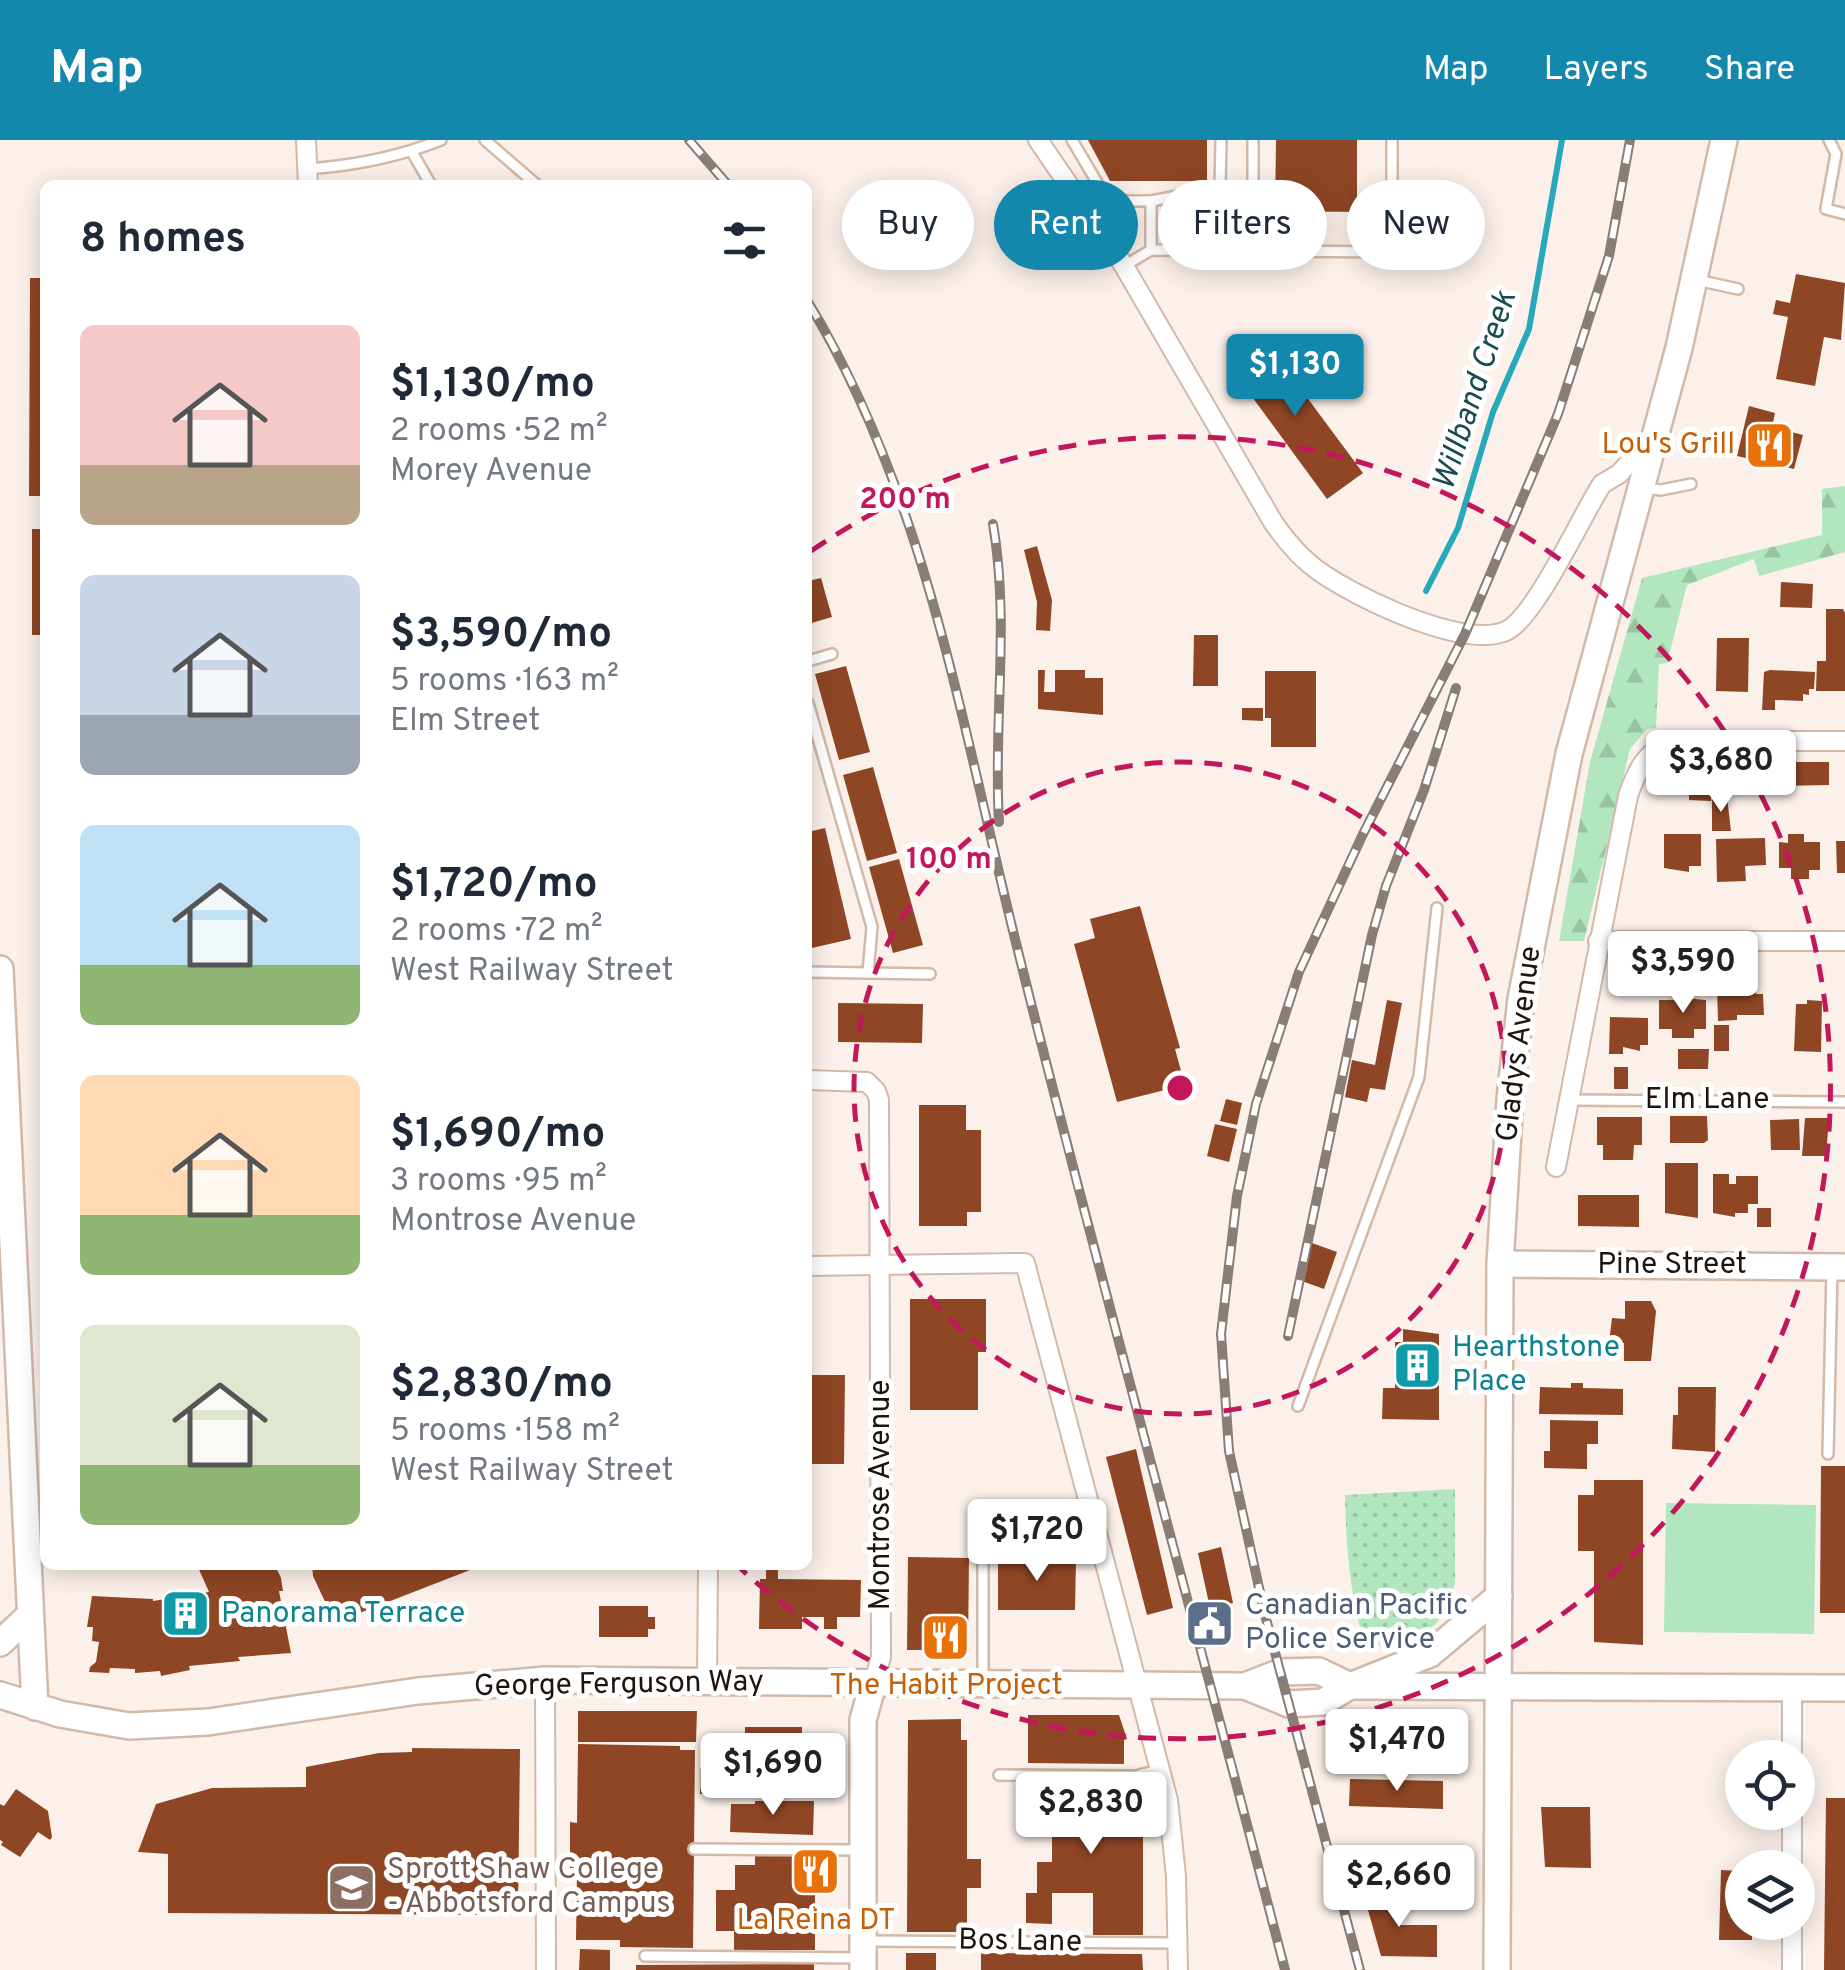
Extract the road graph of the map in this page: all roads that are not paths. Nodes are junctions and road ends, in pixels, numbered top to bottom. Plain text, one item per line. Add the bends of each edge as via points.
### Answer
1 (306, 140) edge
2 (441, 140) edge
3 (485, 140) edge
4 (1038, 140) edge
5 (1072, 140) edge
6 (1221, 140) edge
7 (1253, 140) edge
8 (1392, 140) edge
9 (1724, 140) edge
10 (1829, 140) edge
11 (425, 143) edge
12 (412, 152) junction
13 (307, 177) edge
14 (427, 180) edge
15 (531, 180) edge
16 (1067, 180) edge
17 (1096, 180) edge
18 (1253, 180) edge
19 (1138, 202) edge
20 (1152, 202) junction
21 (1845, 214) edge
22 (1152, 250) junction
23 (1158, 250) edge
24 (1327, 252) edge
25 (1138, 258) edge
26 (1126, 270) edge
27 (1696, 280) junction
28 (1738, 289) dead end
29 (1653, 436) junction
30 (1691, 484) dead end
31 (1639, 487) junction
32 (832, 654) dead end
33 (812, 660) edge
34 (812, 717) edge
35 (1845, 741) edge
36 (1437, 908) dead end
37 (1845, 941) edge
38 (1598, 942) junction
39 (0, 969) edge
40 (812, 972) edge
41 (868, 973) junction
42 (930, 974) dead end
43 (812, 1080) edge
44 (1568, 1100) junction
45 (1845, 1102) edge
46 (1556, 1167) dead end
47 (1500, 1264) junction
48 (880, 1265) junction
49 (812, 1266) edge
50 (1839, 1266) edge
51 (1298, 1406) dead end
52 (1828, 1454) dead end
53 (984, 1563) dead end
54 (708, 1570) edge
55 (1499, 1596) junction
56 (30, 1615) junction
57 (0, 1643) edge
58 (545, 1680) junction
59 (707, 1682) junction
60 (873, 1684) junction
61 (983, 1685) junction
62 (1136, 1686) junction
63 (1350, 1686) junction
64 (1498, 1688) junction
65 (1792, 1688) junction
66 (1845, 1688) edge
67 (0, 1695) edge
68 (35, 1707) junction
69 (1792, 1740) edge
70 (1160, 1770) junction
71 (999, 1775) dead end
72 (694, 1849) dead end
73 (863, 1850) junction
74 (1792, 1940) edge
75 (1178, 1943) junction
76 (645, 1956) dead end
77 (863, 1956) edge
78 (546, 1970) edge
79 (1178, 1970) edge
80 (1498, 1970) edge
81 (1792, 1970) edge

1 - 13 street
2 - 11 lane
3 - 15 lane
4 - 16 street
5 - 17 lane
6 - 20 lane via 1220,188
7 - 18 lane
8 - 24 lane via 1392,252
9 - 27 main road, Gladys Avenue
10 - 21 lane via 1836,154 1826,209
11 - 12 lane
12 - 13 lane
12 - 14 lane
19 - 20 lane
20 - 22 lane
22 - 23 lane
22 - 25 lane
26 - 29 street via 1286,541 1321,572 1446,631 1507,630 1534,604 1602,484
27 - 28 lane
27 - 29 main road, Gladys Avenue
29 - 31 main road, Gladys Avenue
30 - 31 lane
31 - 47 main road, Gladys Avenue via 1568,754 1520,999
32 - 33 lane
34 - 41 lane via 872,927
35 - 38 street, Gladys Avenue via 1685,740 1657,748 1638,769 1628,796
36 - 51 lane via 1420,1077
37 - 38 street
38 - 44 street, Gladys Avenue
39 - 56 main road
40 - 41 lane
41 - 42 lane
43 - 48 street, Montrose Avenue via 867,1082 880,1100
44 - 45 lane, Elm Lane
44 - 46 street, Gladys Avenue
47 - 50 main road, Pine Street
47 - 55 main road, Gladys Avenue
48 - 49 street
48 - 60 street, Montrose Avenue via 881,1657
48 - 62 street via 1025,1263
50 - 52 lane
53 - 61 lane
54 - 59 street
55 - 63 main road via 1430,1654
55 - 64 main road, Gladys Avenue
56 - 57 main road
56 - 68 main road
58 - 59 main road, George Ferguson Way
58 - 68 main road, George Ferguson Way via 208,1722 129,1726
58 - 78 street
59 - 60 main road, George Ferguson Way
60 - 61 main road, George Ferguson Way
60 - 73 main road, Montrose Avenue via 863,1720
61 - 62 main road, George Ferguson Way
62 - 63 main road, George Ferguson Way via 1246,1686 1281,1672 1320,1671
62 - 70 street
63 - 64 main road, George Ferguson Way
64 - 65 main road, George Ferguson Way
64 - 80 main road, Gladys Avenue
65 - 66 main road, George Ferguson Way
65 - 69 street
67 - 68 main road, George Ferguson Way
70 - 71 lane via 1134,1776
70 - 75 street
72 - 73 lane
73 - 77 main road, Montrose Avenue
74 - 81 street
75 - 77 lane, Bos Lane
75 - 79 street
76 - 77 lane, Bos Lane

